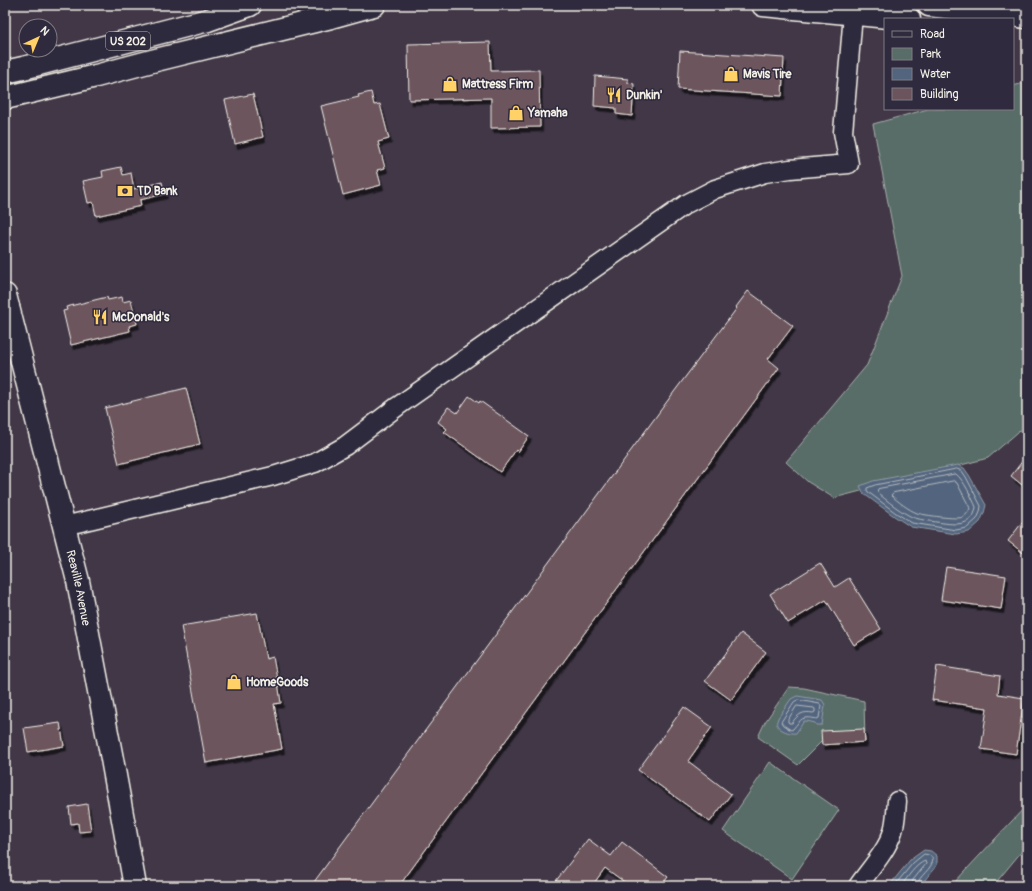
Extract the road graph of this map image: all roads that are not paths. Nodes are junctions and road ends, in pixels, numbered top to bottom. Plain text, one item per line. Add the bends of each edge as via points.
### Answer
1 (250, 5) edge
2 (326, 5) edge
3 (374, 5) edge
4 (763, 5) edge
5 (929, 5) edge
6 (853, 14) junction
7 (1027, 17) edge
8 (897, 18) edge
9 (1014, 29) edge
10 (1027, 31) edge
11 (242, 39) junction
12 (5, 72) edge
13 (5, 98) edge
14 (6, 303) edge
15 (64, 526) junction
16 (897, 800) dead end
17 (135, 886) edge
18 (858, 886) edge

1 - 12 main road, US 202 / US 202 via 202,21
2 - 11 main road
3 - 11 main road, US 202 / US 202
4 - 6 main road
5 - 7 main road
6 - 8 main road
6 - 15 street via 843,132 849,164 765,173 714,189 686,204 345,446 315,463 273,476
9 - 10 main road
11 - 13 main road, US 202 / US 202
14 - 15 main road, Reaville Avenue
15 - 17 main road, Reaville Avenue via 78,581
16 - 18 street via 890,840

